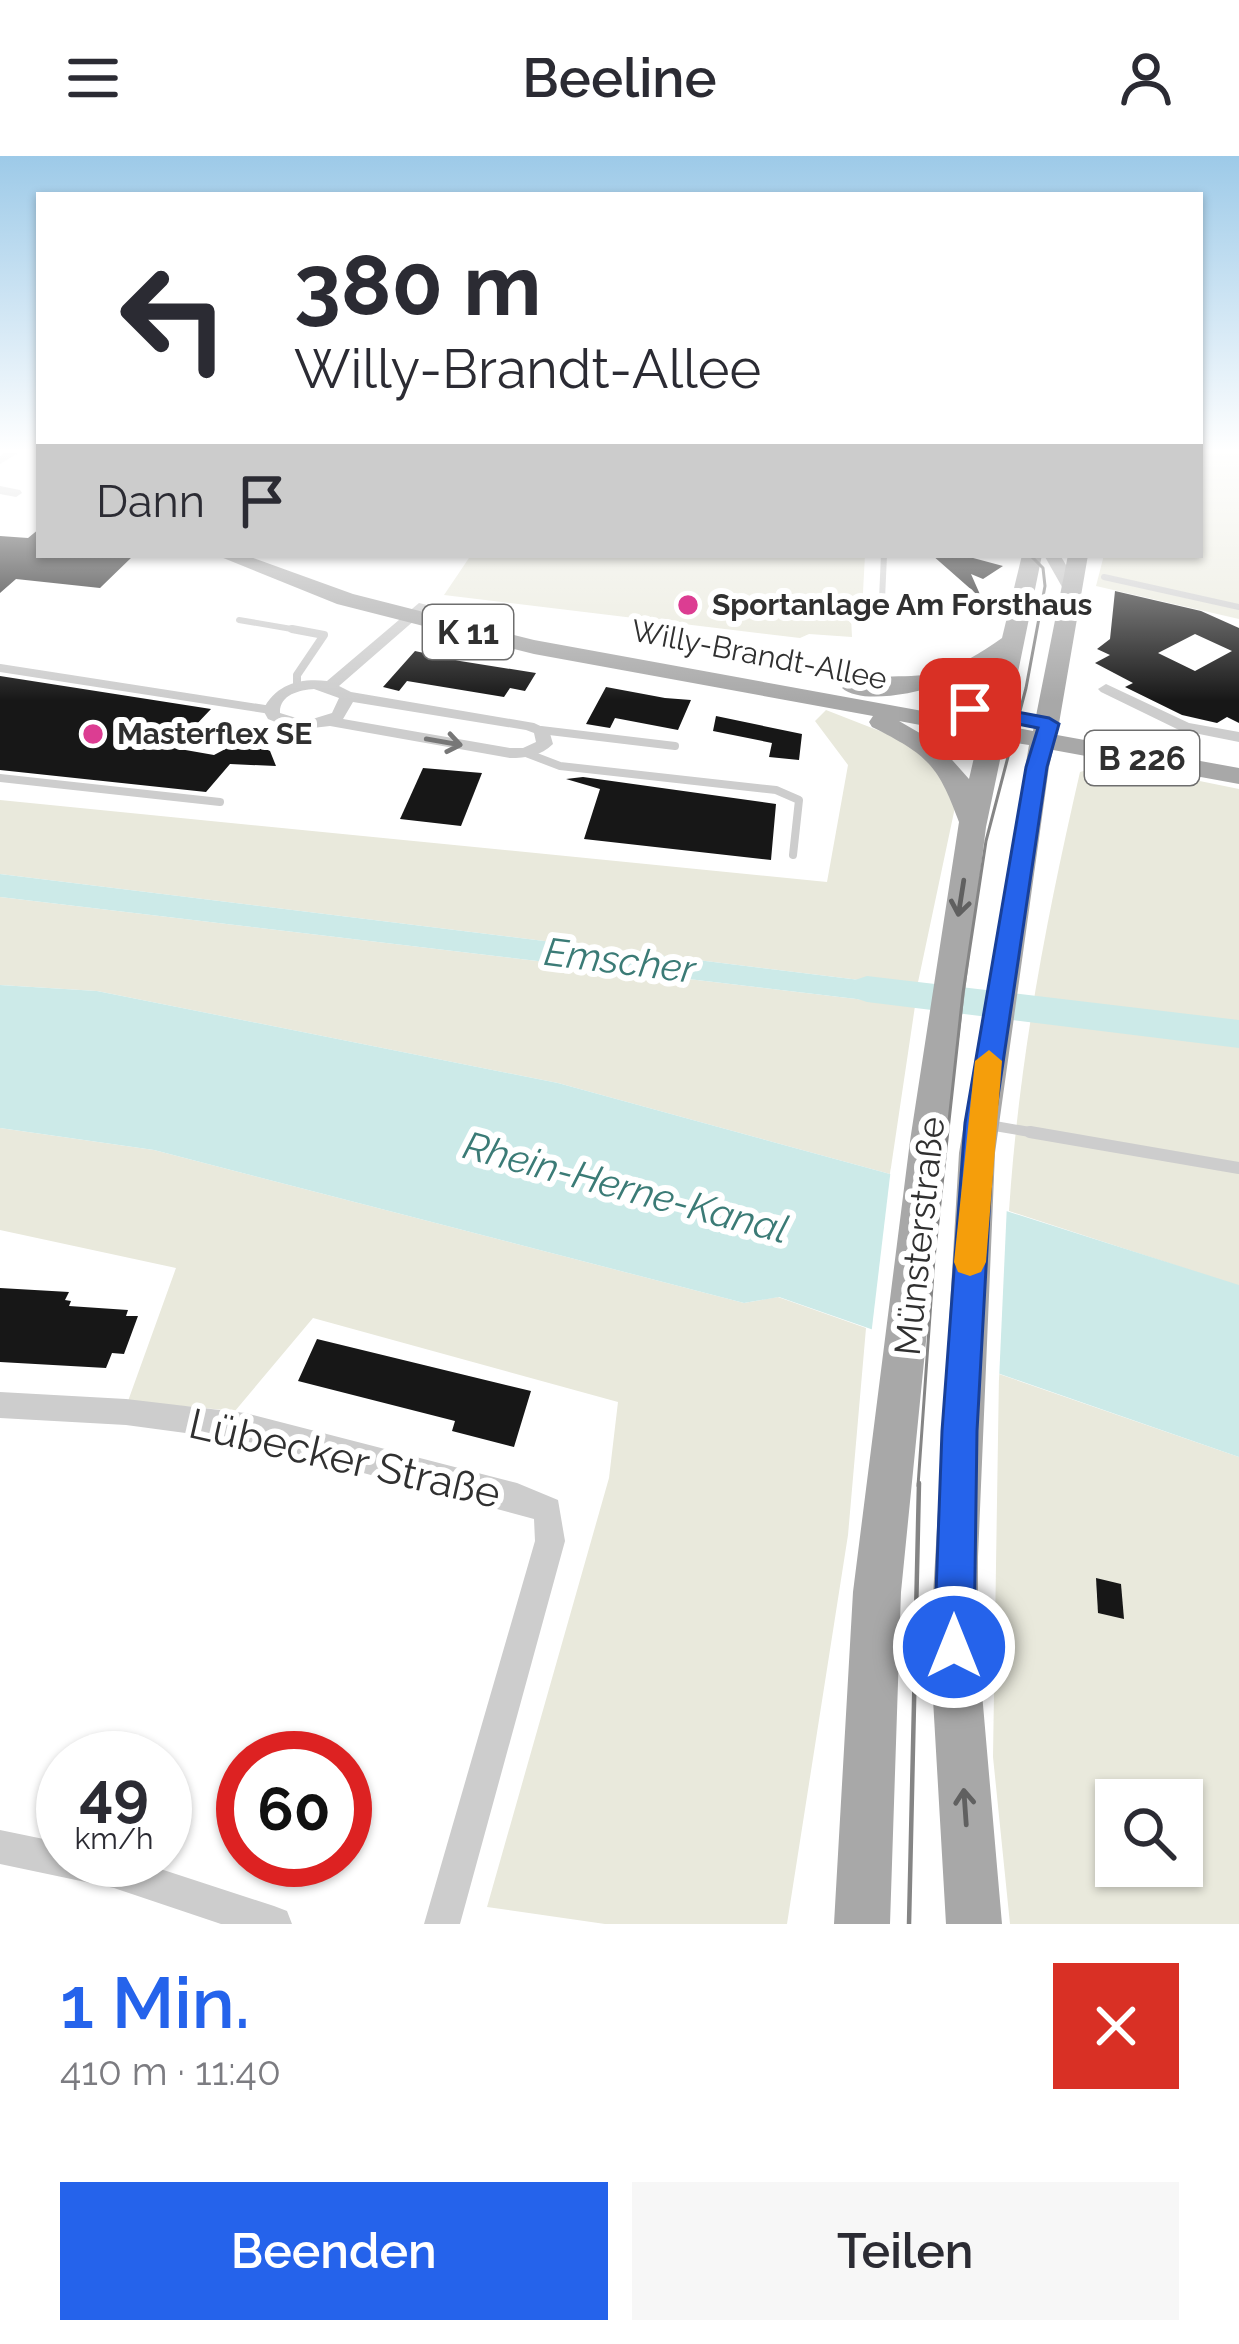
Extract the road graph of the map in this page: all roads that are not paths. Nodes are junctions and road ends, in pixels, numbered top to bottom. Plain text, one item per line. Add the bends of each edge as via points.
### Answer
1 (234, 558) edge
2 (275, 558) edge
3 (884, 558) edge
4 (1027, 558) edge
5 (1054, 558) edge
6 (1077, 558) edge
7 (1104, 577) dead end
8 (1072, 590) junction
9 (882, 599) dead end
10 (1239, 607) edge
11 (417, 612) junction
12 (238, 620) dead end
13 (1012, 641) junction
14 (0, 668) edge
15 (331, 685) junction
16 (297, 686) junction
17 (1106, 688) dead end
18 (347, 696) junction
19 (849, 696) junction
20 (271, 710) junction
21 (328, 721) junction
22 (994, 723) junction
23 (542, 730) junction
24 (1047, 732) junction
25 (1239, 737) edge
26 (675, 746) dead end
27 (526, 753) junction
28 (1239, 760) edge
29 (1239, 776) edge
30 (0, 778) edge
31 (220, 802) dead end
32 (972, 827) junction
33 (793, 855) dead end
34 (978, 1138) junction
35 (1239, 1168) edge
36 (0, 1405) edge
37 (0, 1847) edge
38 (36, 1854) edge
39 (162, 1887) edge
40 (274, 1924) edge
41 (442, 1924) edge
42 (862, 1924) edge
43 (974, 1924) edge

1 - 11 main road, Willy-Brandt-Allee / K 11 via 345,599
2 - 11 main road, Willy-Brandt-Allee / K 11
3 - 9 lane
4 - 13 main road, Münsterstraße
5 - 8 main road
6 - 8 main road, Münsterstraße
7 - 10 lane
8 - 24 main road, Münsterstraße / B 226
11 - 15 street
11 - 19 main road, Willy-Brandt-Allee / K 11 via 534,646
12 - 16 lane via 324,635
13 - 19 main road via 956,677
13 - 22 main road, Münsterstraße
14 - 20 lane
15 - 16 street
15 - 18 street
16 - 20 street
17 - 25 street via 1185,727
18 - 21 street
18 - 23 street
19 - 22 main road, Willy-Brandt-Allee / K 11
19 - 32 main road via 936,753 967,794
20 - 21 street via 290,725
21 -> 27 street
22 - 24 main road, Willy-Brandt-Allee / B 226
22 - 32 main road, Münsterstraße
23 - 26 lane
23 - 27 street via 545,744
24 - 28 main road, Willy-Brandt-Allee / B 226
24 - 29 main road, Willy-Brandt-Allee / B 226
24 - 34 main road, Münsterstraße
27 - 33 lane via 560,766 776,790 800,800
30 - 31 lane
32 -> 42 main road, Münsterstraße via 877,1592
34 - 35 lane
43 -> 34 main road, Münsterstraße via 954,1647
36 - 41 street, Lübecker Straße via 245,1427 548,1510 550,1540
37 - 38 street
39 - 40 street

